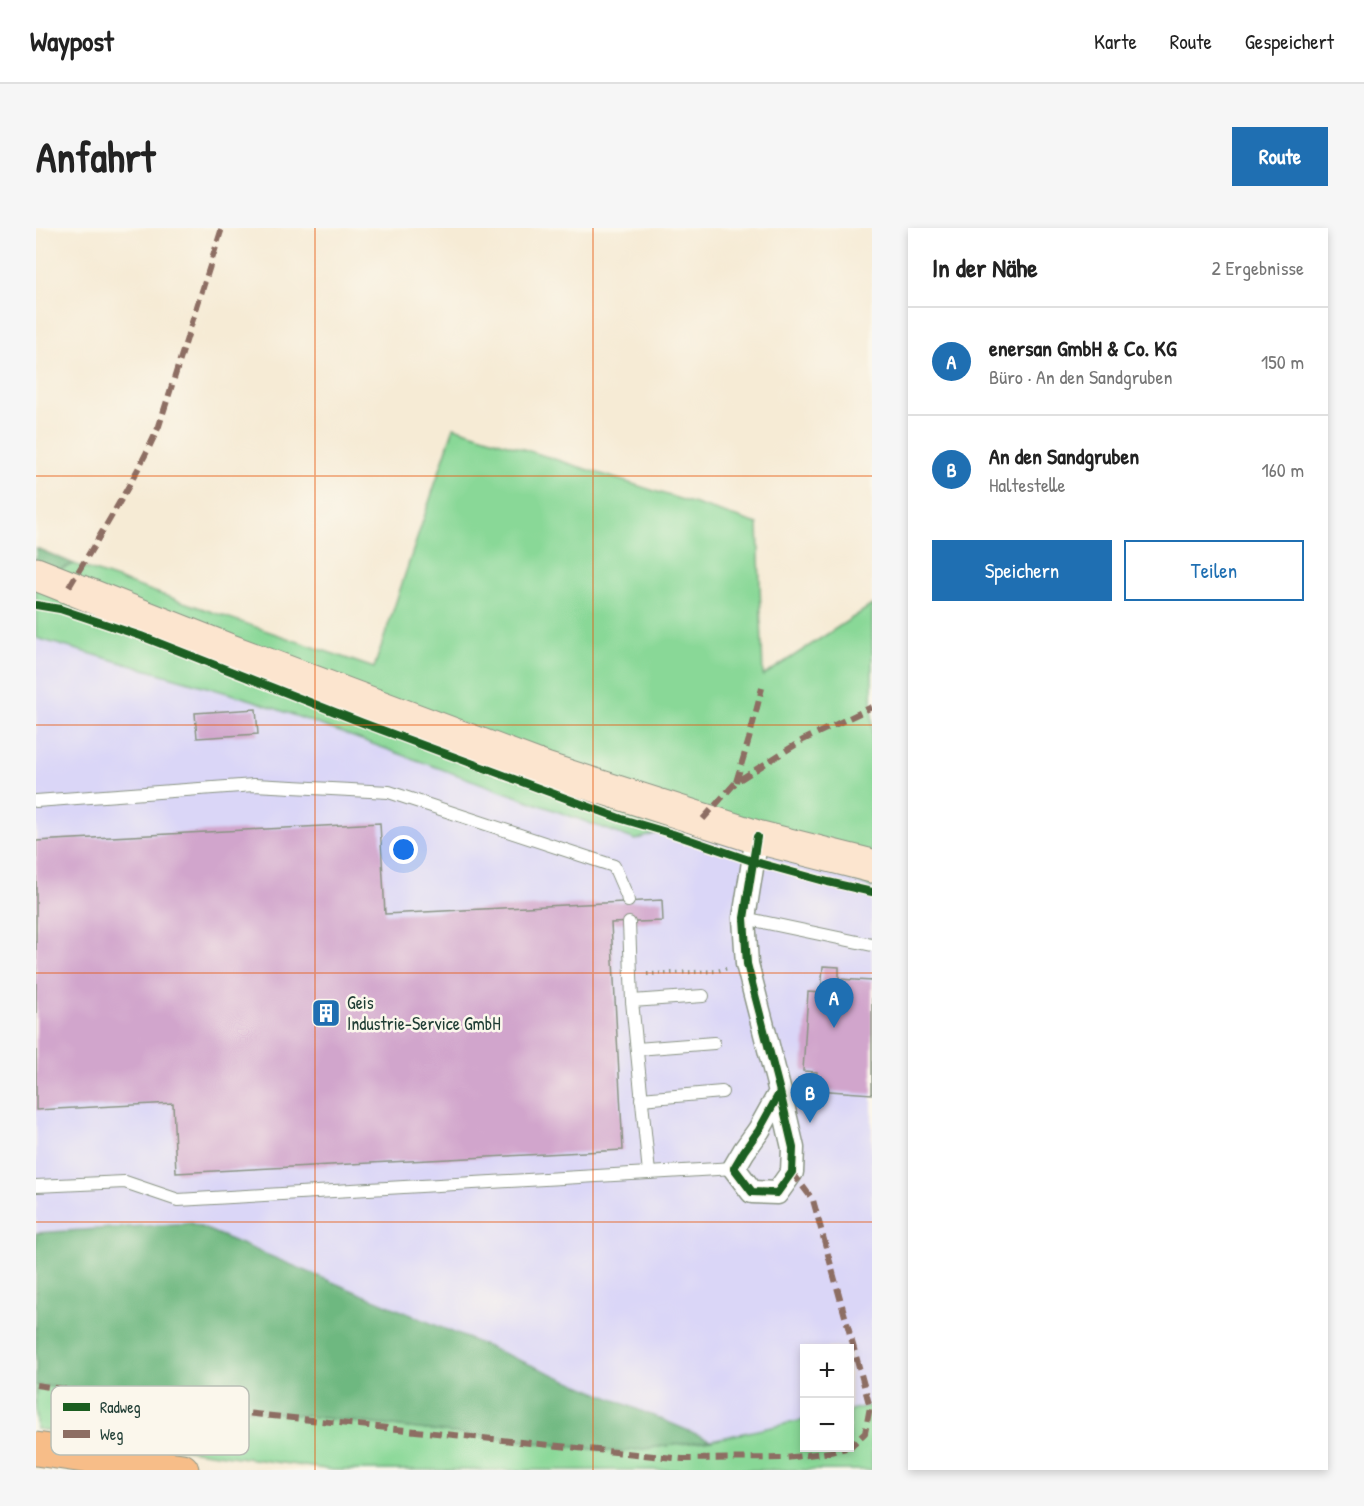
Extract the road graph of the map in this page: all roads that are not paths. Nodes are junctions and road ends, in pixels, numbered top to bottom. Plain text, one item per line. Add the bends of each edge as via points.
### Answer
1 (36, 574) edge
2 (36, 801) edge
3 (757, 837) junction
4 (872, 866) edge
5 (628, 901) dead end
6 (744, 918) junction
7 (629, 922) dead end
8 (872, 945) edge
9 (703, 996) dead end
10 (632, 1001) junction
11 (714, 1043) dead end
12 (637, 1049) junction
13 (722, 1092) dead end
14 (780, 1092) junction
15 (641, 1099) junction
16 (734, 1168) junction
17 (649, 1173) junction
18 (36, 1186) edge
19 (36, 1449) edge
20 (51, 1451) edge
21 (78, 1455) edge
22 (182, 1470) edge

1 - 3 main road via 544,769
2 - 5 lane via 254,784 389,792 614,867
3 - 4 main road
3 - 6 street
6 - 8 lane
6 - 14 street via 747,964
7 - 10 lane
9 - 10 lane
10 - 12 lane
11 - 12 lane
12 - 15 lane
13 - 15 lane
14 - 16 street
14 - 16 street via 793,1148 792,1172 777,1193 752,1192
15 - 17 lane
16 - 17 lane
17 - 18 lane via 178,1200 125,1182
19 - 20 highway
21 - 22 highway

